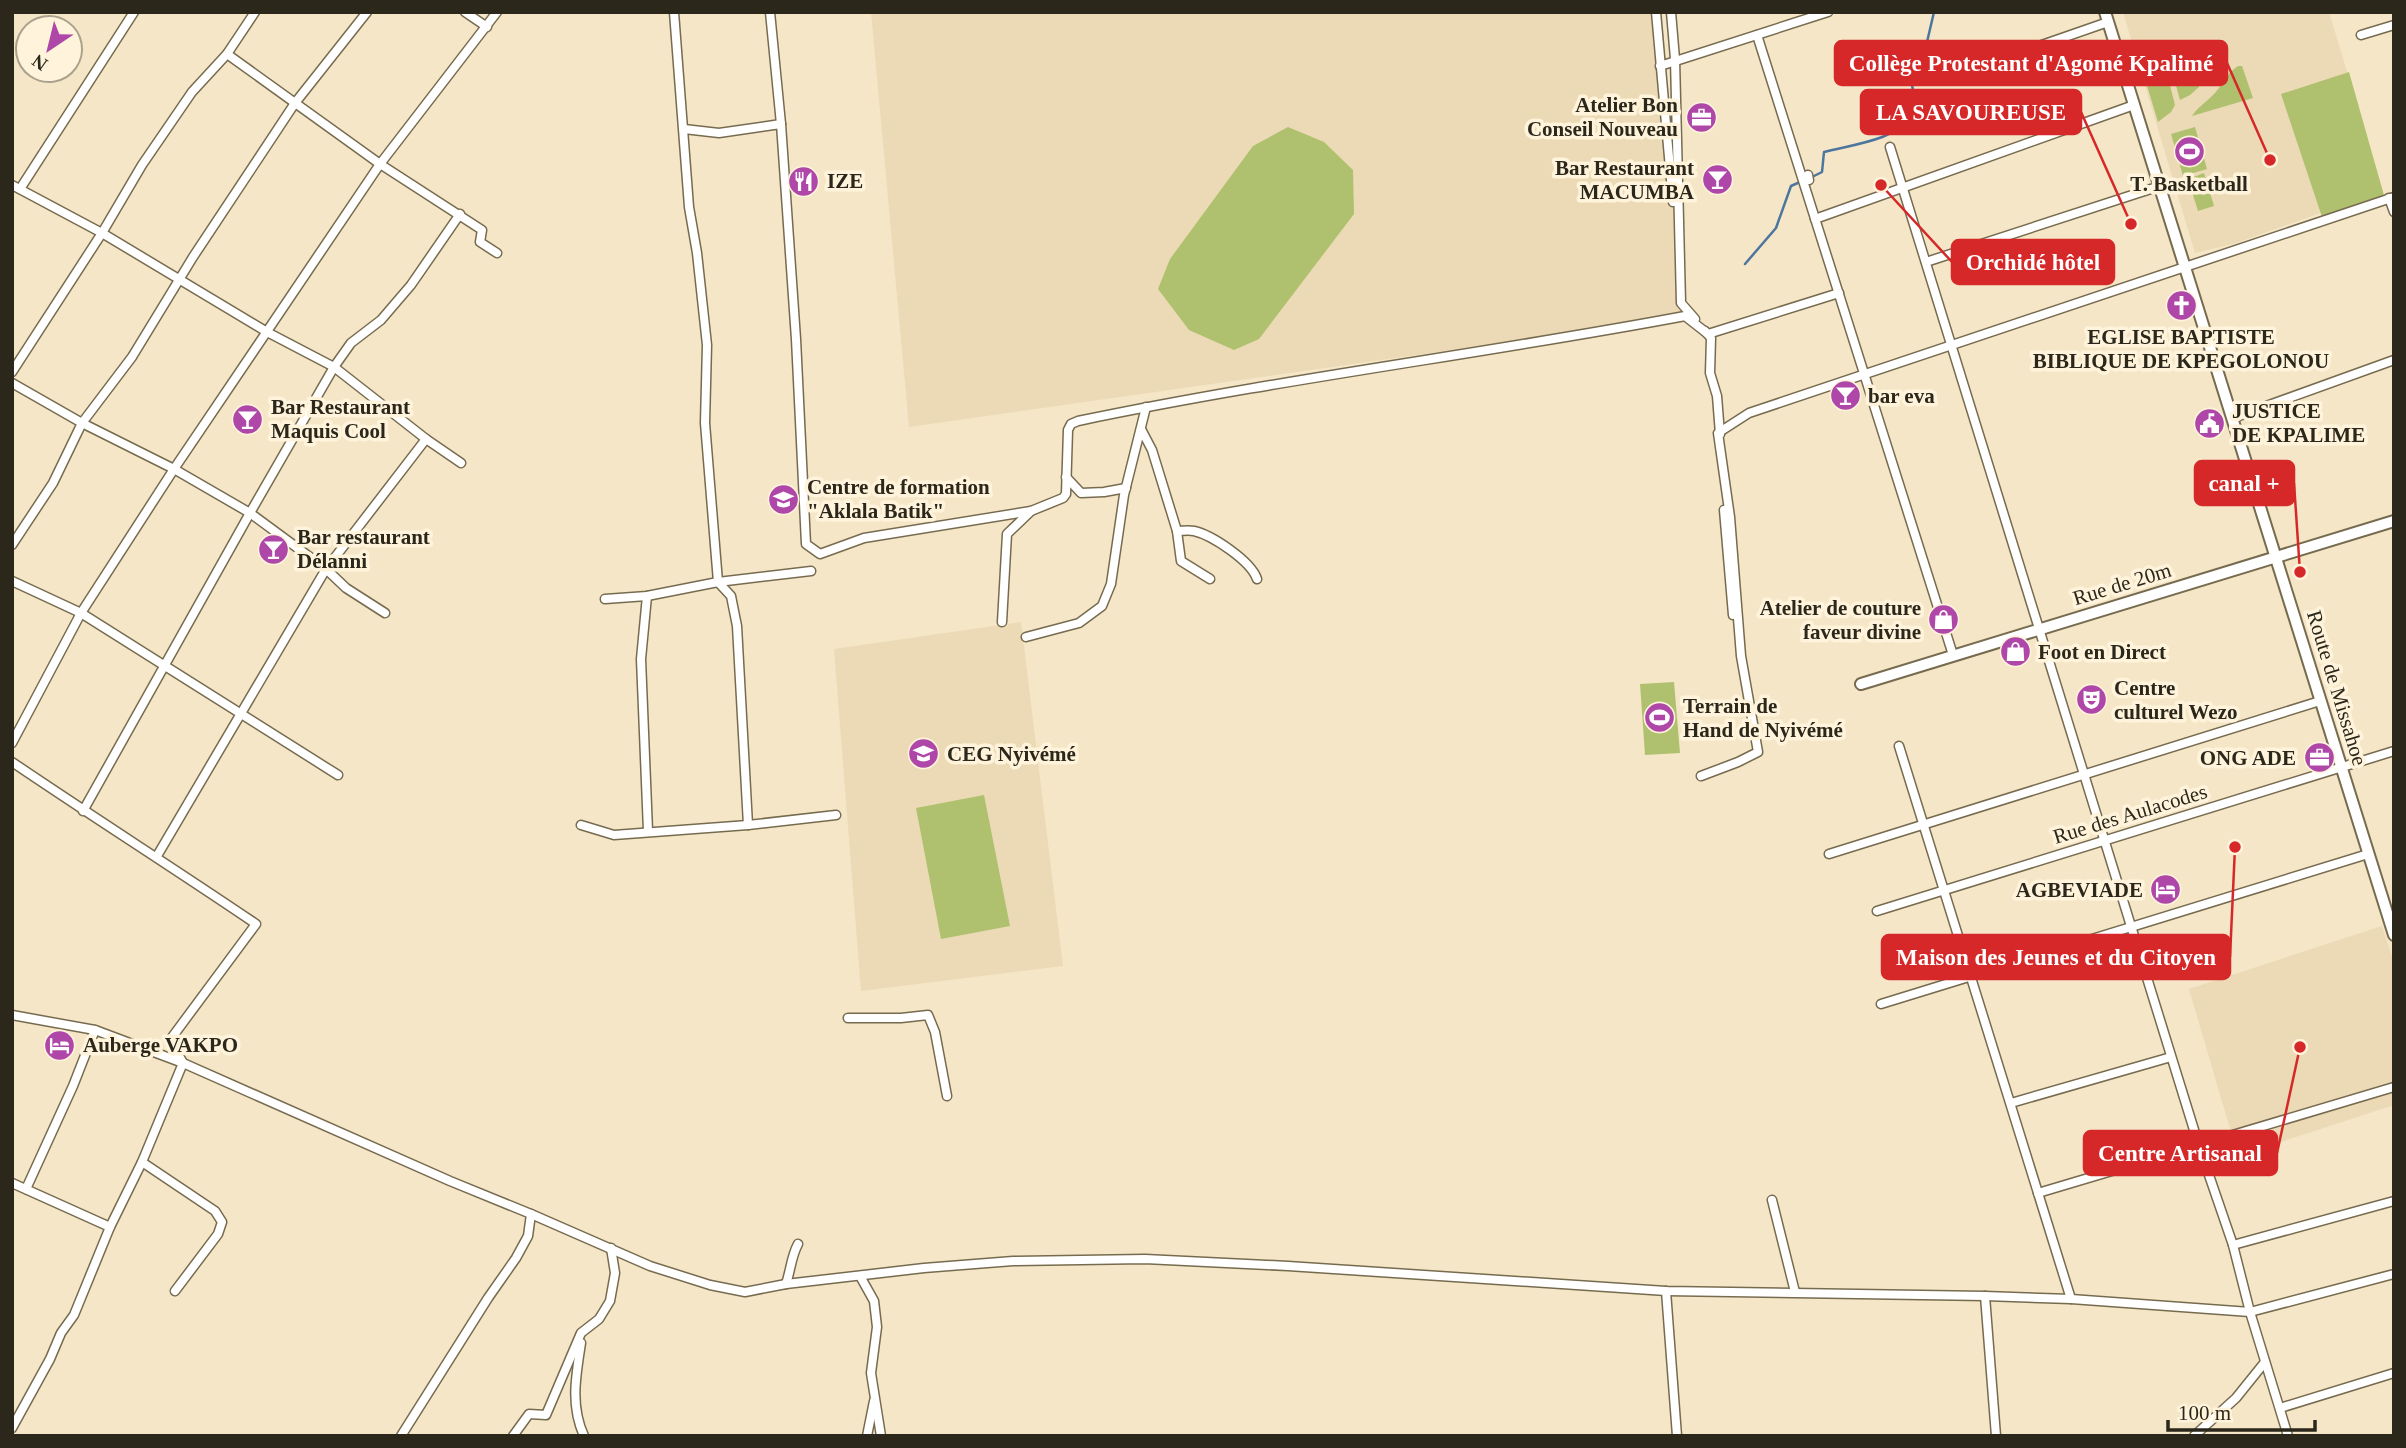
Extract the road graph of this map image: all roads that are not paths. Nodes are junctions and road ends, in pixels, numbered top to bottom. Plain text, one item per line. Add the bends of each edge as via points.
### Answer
1 (134, 12) edge
2 (256, 12) edge
3 (367, 12) edge
4 (465, 12) edge
5 (497, 12) edge
6 (674, 12) edge
7 (770, 12) edge
8 (1656, 12) edge
9 (1671, 12) edge
10 (1817, 12) edge
11 (1828, 12) edge
12 (2107, 17) edge
13 (2394, 24) edge
14 (487, 27) junction
15 (1757, 35) junction
16 (2361, 35) dead end
17 (227, 54) junction
18 (1675, 59) junction
19 (1993, 62) dead end
20 (1660, 66) junction
21 (295, 103) junction
22 (2134, 105) junction
23 (781, 124) junction
24 (684, 129) junction
25 (1890, 147) dead end
26 (380, 164) junction
27 (2160, 186) junction
28 (16, 187) edge
29 (1902, 187) junction
30 (2392, 198) edge
31 (2394, 212) edge
32 (460, 214) junction
33 (1815, 219) junction
34 (102, 233) junction
35 (497, 253) dead end
36 (1926, 262) junction
37 (2186, 267) junction
38 (180, 278) junction
39 (1839, 293) junction
40 (1685, 316) junction
41 (267, 332) junction
42 (1951, 345) junction
43 (2394, 360) edge
44 (334, 367) junction
45 (12, 372) edge
46 (1865, 374) junction
47 (12, 383) edge
48 (1146, 407) junction
49 (2234, 418) junction
50 (82, 423) junction
51 (1141, 429) junction
52 (426, 439) junction
53 (461, 463) dead end
54 (174, 469) junction
55 (1066, 477) junction
56 (1126, 488) junction
57 (1031, 511) junction
58 (250, 513) junction
59 (2394, 521) edge
60 (1177, 531) junction
61 (12, 545) edge
62 (2276, 557) junction
63 (326, 569) junction
64 (811, 571) dead end
65 (1210, 579) dead end
66 (1257, 579) dead end
67 (12, 581) edge
68 (718, 582) junction
69 (647, 596) junction
70 (605, 599) dead end
71 (81, 613) junction
72 (385, 613) dead end
73 (1002, 622) dead end
74 (1735, 629) dead end
75 (2039, 630) junction
76 (1026, 637) dead end
77 (1953, 655) junction
78 (164, 666) junction
79 (1861, 684) dead end
80 (2320, 701) junction
81 (242, 713) junction
82 (12, 743) edge
83 (1899, 746) dead end
84 (2394, 751) edge
85 (12, 762) edge
86 (2342, 767) junction
87 (338, 775) dead end
88 (2084, 775) junction
89 (1701, 776) dead end
90 (83, 811) junction
91 (836, 815) dead end
92 (581, 825) dead end
93 (748, 825) junction
94 (1924, 825) junction
95 (648, 831) junction
96 (2104, 840) junction
97 (1829, 854) dead end
98 (2368, 854) junction
99 (157, 856) junction
100 (1944, 890) junction
101 (1877, 911) dead end
102 (2132, 929) junction
103 (2394, 935) edge
104 (1972, 976) junction
105 (1881, 1004) dead end
106 (12, 1015) edge
107 (848, 1018) dead end
108 (95, 1030) junction
109 (2171, 1057) junction
110 (183, 1063) junction
111 (2394, 1087) edge
112 (947, 1096) dead end
113 (2011, 1103) junction
114 (2199, 1146) junction
115 (142, 1162) junction
116 (12, 1182) edge
117 (26, 1189) junction
118 (2038, 1193) junction
119 (1772, 1200) dead end
120 (2394, 1201) edge
121 (531, 1214) junction
122 (110, 1227) junction
123 (798, 1244) dead end
124 (2233, 1245) junction
125 (611, 1248) junction
126 (2394, 1274) edge
127 (860, 1276) junction
128 (786, 1284) junction
129 (175, 1291) dead end
130 (1667, 1291) junction
131 (1795, 1292) junction
132 (1985, 1296) junction
133 (2071, 1299) junction
134 (2250, 1312) junction
135 (581, 1333) junction
136 (2265, 1362) junction
137 (2394, 1373) edge
138 (875, 1395) junction
139 (2280, 1408) junction
140 (12, 1428) edge
141 (401, 1436) edge
142 (513, 1436) edge
143 (584, 1436) edge
144 (867, 1436) edge
145 (881, 1436) edge
146 (1677, 1436) edge
147 (1996, 1436) edge
148 (2194, 1436) edge
149 (2288, 1436) edge

1 - 28 street
2 - 17 street
3 - 21 street
4 - 14 street
5 - 14 street
6 - 24 street
7 - 23 street
8 - 20 street
9 - 18 street
10 - 15 street
11 - 15 street
12 - 19 street
12 - 22 main road, Route de Missahoe
13 - 16 street
14 - 26 street
15 - 18 street
15 - 20 street
15 - 33 street
17 - 21 street
17 - 34 street via 192,92
18 - 74 street via 1681,303 1711,338 1710,373 1717,396
20 - 40 street
21 - 26 street
21 - 38 street
22 - 27 main road, Route de Missahoe
22 - 29 street
23 - 24 street via 719,133
23 - 57 street via 806,544 820,554 864,538
24 - 68 street via 689,207 708,345 705,423
25 - 29 street
26 - 32 street
26 - 41 street
27 - 36 street
27 - 37 main road, Route de Missahoe
28 - 34 street
29 - 33 street
29 - 36 street
30 - 31 street
30 - 37 street
32 - 35 street via 482,230 480,242
32 - 44 street via 411,285
33 - 39 street
34 - 38 street
34 - 45 street
36 - 42 street
37 - 42 street
37 - 49 main road, Route de Missahoe
38 - 41 street
38 - 50 street via 132,357
39 - 40 street via 1708,334
39 - 46 street
40 - 48 street
41 - 44 street
41 - 54 street
42 - 46 street
42 - 75 street
43 - 49 street
44 - 52 street
44 - 58 street
46 - 77 street
46 - 89 street via 1749,413 1718,433 1741,656 1758,752
47 - 50 street
48 - 51 street
48 - 55 street via 1071,424
49 - 62 main road, Route de Missahoe
50 - 54 street
50 - 61 street via 53,483
51 - 56 street
51 - 60 street
52 - 53 street
52 - 63 street
54 - 58 street
54 - 71 street
55 - 56 street via 1082,493
55 - 57 street via 1063,498
56 - 76 street via 1111,584 1102,606 1079,623
57 - 73 street via 1007,534
58 - 63 street
58 - 78 street
59 - 62 main road, Rue de 20m
60 - 65 street via 1181,561
60 - 66 street via 1212,538 1250,565
62 - 75 main road, Rue de 20m
62 - 80 main road, Route de Missahoe
63 - 72 street
63 - 81 street
64 - 68 street
67 - 71 street
68 - 69 street
68 - 93 street via 731,596 737,626
69 - 70 street
69 - 95 street via 641,659
71 - 78 street
71 - 82 street
75 - 77 main road, Rue de 20m
75 - 88 street
77 - 79 main road, Rue de 20m
78 - 81 street
78 - 90 street
80 - 86 main road, Route de Missahoe
80 - 88 street
81 - 87 street
81 - 99 street
83 - 94 street
84 - 86 street, Rue des Aulacodes
85 - 90 street
86 - 96 street, Rue des Aulacodes
86 - 98 main road, Route de Missahoe
88 - 94 street
88 - 96 street
90 - 99 street
91 - 93 street
92 - 95 street via 614,835
93 - 95 street
94 - 97 street
94 - 100 street
96 - 100 street, Rue des Aulacodes
96 - 102 street
98 - 102 street
98 - 103 main road, Route de Missahoe
99 - 110 street via 256,924 170,1040
100 - 101 street, Rue des Aulacodes
100 - 104 street
102 - 104 street
102 - 109 street
104 - 105 street
104 - 113 street
106 - 108 street
107 - 112 street via 928,1015
108 - 110 street
108 - 117 street
109 - 113 street
109 - 114 street
110 - 115 street
110 - 121 street
111 - 114 street
113 - 118 street
114 - 118 street
114 - 124 street
115 - 122 street
115 - 129 street via 215,1211 222,1222 219,1234
116 - 117 street
117 - 122 street
118 - 133 street
119 - 131 street
120 - 124 street
121 - 125 street
121 - 141 street via 516,1258
122 - 140 street via 74,1315
123 - 128 street via 790,1257
124 - 134 street
125 - 128 street via 710,1285 745,1292
125 - 135 street via 615,1273 610,1301 599,1319
126 - 134 street
127 - 128 street
127 - 130 street via 1013,1261 1145,1259
127 - 138 street via 874,1301 877,1327 871,1373
130 - 131 street
130 - 146 street
131 - 132 street
132 - 133 street
132 - 147 street
133 - 134 street
134 - 136 street
135 - 142 street via 546,1415 529,1414
135 - 143 street via 574,1393
136 - 139 street
136 - 148 street via 2236,1398
137 - 139 street
138 - 144 street
138 - 145 street
139 - 149 street

